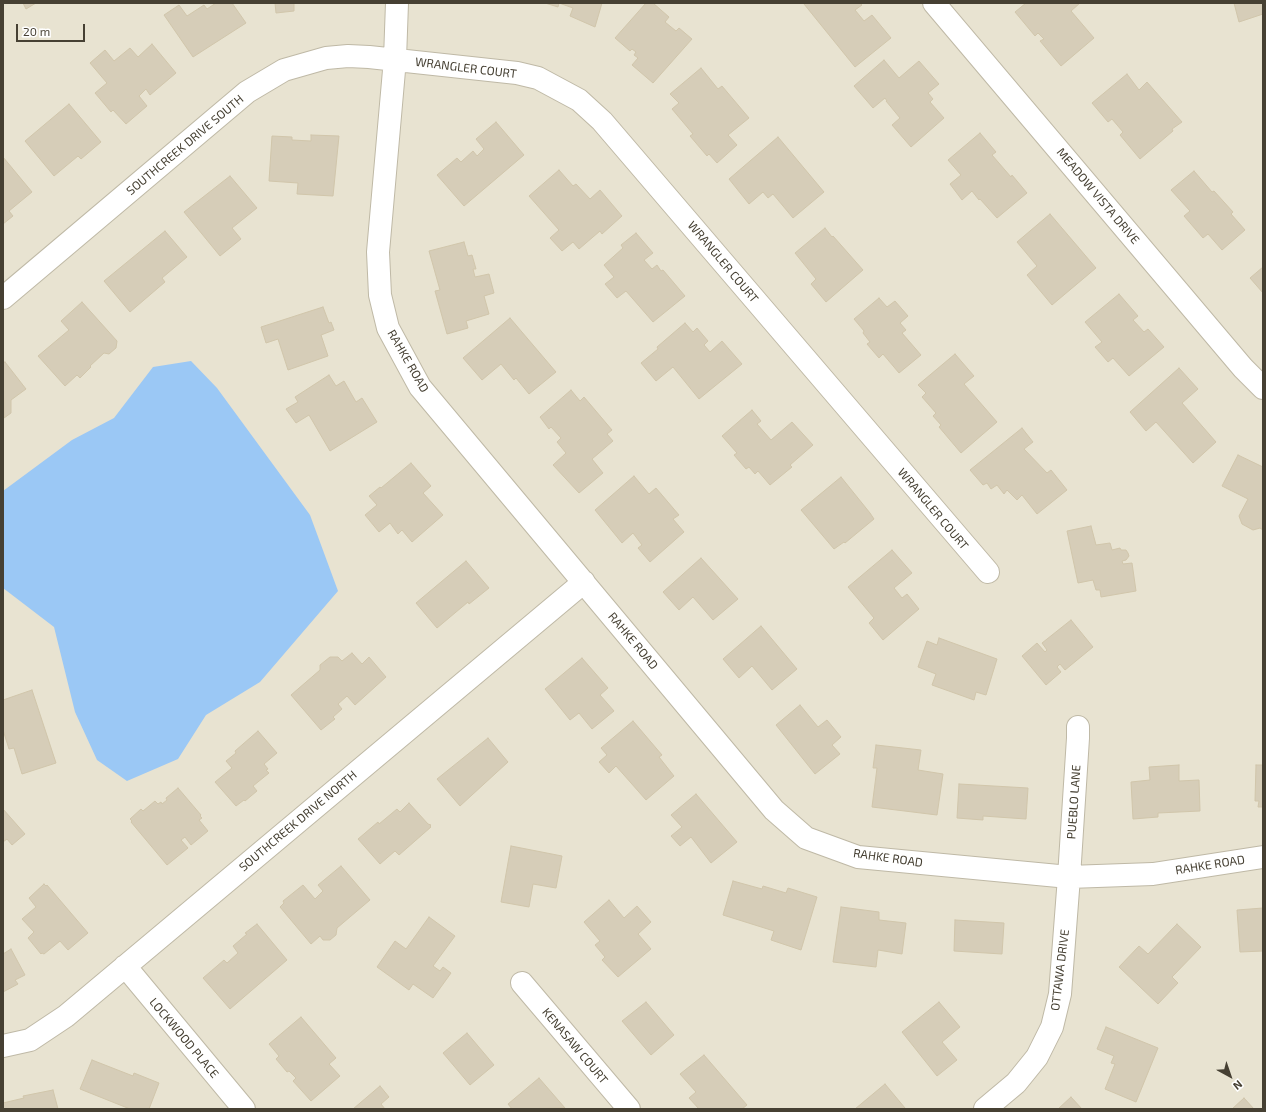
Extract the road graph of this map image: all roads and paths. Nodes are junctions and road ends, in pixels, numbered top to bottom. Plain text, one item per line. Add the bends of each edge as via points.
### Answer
1 (397, 3) edge
2 (934, 3) edge
3 (395, 59) junction
4 (3, 298) edge
5 (1263, 388) edge
6 (988, 572) dead end
7 (584, 582) junction
8 (1078, 727) dead end
9 (1263, 857) edge
10 (1069, 877) junction
11 (125, 966) junction
12 (522, 983) dead end
13 (3, 1046) edge
14 (244, 1109) edge
15 (629, 1109) edge
16 (985, 1109) edge

1 - 3 street, RAHKE ROAD
2 - 5 street, MEADOW VISTA DRIVE via 1243,368
3 - 4 street, SOUTHCREEK DRIVE SOUTH via 348,56 326,58 284,70 247,92
3 - 6 street, WRANGLER COURT via 517,73 538,78 579,100 602,121 642,166
3 - 7 street, RAHKE ROAD via 378,252 380,295 388,328 420,386
7 - 10 street, RAHKE ROAD via 774,810 806,838 858,857
7 - 11 street, SOUTHCREEK DRIVE NORTH
8 - 10 street, PUEBLO LANE
9 - 10 street, RAHKE ROAD via 1153,874
10 - 16 street, OTTAWA DRIVE via 1060,994 1052,1027 1037,1057 1016,1083
11 - 13 street, SOUTHCREEK DRIVE NORTH via 66,1016 30,1040
11 - 14 street, LOCKWOOD PLACE
12 - 15 street, KENASAW COURT

